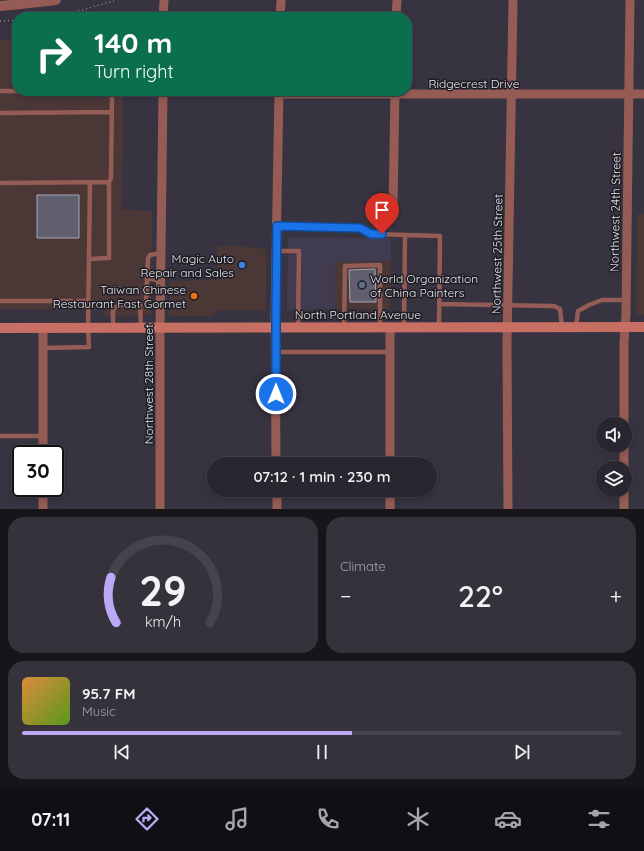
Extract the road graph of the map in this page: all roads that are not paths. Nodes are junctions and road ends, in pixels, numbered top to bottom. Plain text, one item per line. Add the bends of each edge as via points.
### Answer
1 (56, 0) edge
2 (164, 0) edge
3 (281, 0) edge
4 (396, 0) edge
5 (513, 0) edge
6 (630, 0) edge
7 (34, 1) edge
8 (0, 6) edge
9 (163, 12) edge
10 (280, 12) edge
11 (396, 12) edge
12 (0, 91) edge
13 (12, 91) edge
14 (412, 93) edge
15 (629, 94) junction
16 (644, 94) edge
17 (512, 95) junction
18 (112, 96) edge
19 (163, 96) edge
20 (279, 96) edge
21 (395, 96) edge
22 (112, 112) junction
23 (0, 113) edge
24 (90, 182) junction
25 (109, 182) junction
26 (0, 183) edge
27 (394, 208) dead end
28 (277, 226) junction
29 (405, 235) junction
30 (276, 251) junction
31 (161, 253) junction
32 (89, 259) junction
33 (147, 278) junction
34 (161, 280) junction
35 (626, 300) junction
36 (0, 301) edge
37 (88, 301) junction
38 (124, 304) dead end
39 (134, 304) dead end
40 (140, 304) junction
41 (146, 304) junction
42 (439, 304) junction
43 (160, 305) junction
44 (509, 306) junction
45 (298, 327) junction
46 (344, 327) junction
47 (385, 327) junction
48 (404, 327) junction
49 (439, 327) junction
50 (508, 327) junction
51 (562, 327) junction
52 (576, 327) junction
53 (625, 327) junction
54 (644, 327) edge
55 (0, 328) edge
56 (43, 328) junction
57 (88, 328) junction
58 (113, 328) junction
59 (140, 328) junction
60 (160, 328) junction
61 (276, 328) junction
62 (43, 348) junction
63 (276, 352) junction
64 (390, 352) junction
65 (624, 417) edge
66 (0, 436) edge
67 (43, 436) junction
68 (43, 445) edge
69 (276, 457) edge
70 (390, 457) edge
71 (43, 497) edge
72 (276, 497) edge
73 (390, 497) edge
74 (624, 497) edge
75 (43, 509) edge
76 (160, 509) edge
77 (276, 509) edge
78 (390, 509) edge
79 (508, 509) edge
80 (624, 509) edge

1 - 7 street
2 - 9 street
3 - 10 street
4 - 11 street
5 - 17 street, Northwest 25th Street
6 - 15 street, Northwest 24th Street
7 - 8 street
12 - 13 lane
14 - 17 street, Ridgecrest Drive
15 - 16 street, Ridgecrest Drive
15 - 17 street, Ridgecrest Drive
15 - 35 street, Northwest 24th Street
17 - 44 street, Northwest 25th Street
18 - 22 lane
19 - 31 street, Northwest 28th Street
20 - 28 street
21 - 27 street
22 - 23 lane
22 - 25 lane
24 - 25 lane
24 - 26 lane
24 - 32 lane
25 - 32 lane via 109,258
28 - 29 lane via 360,228 371,234
28 - 30 street
29 - 42 lane via 440,236
29 - 48 lane
30 - 45 lane via 299,250
30 - 61 street
31 - 33 lane via 150,255 148,258
31 - 34 street, Northwest 28th Street
32 - 37 lane
33 - 34 lane
33 - 41 lane
34 - 43 street, Northwest 28th Street
35 - 52 lane via 602,300 589,305 578,311
35 - 53 street, Northwest 24th Street
36 - 37 lane
37 - 57 lane
38 - 58 lane via 113,309
39 - 40 lane
40 - 41 lane
40 - 59 lane
41 - 43 lane
42 - 44 lane
42 - 49 lane
43 - 60 street, Northwest 28th Street
44 - 50 street, Northwest 25th Street
44 - 51 lane via 554,306 560,309
45 - 46 main road, North Portland Avenue
45 - 61 main road, North Portland Avenue
46 - 47 main road, North Portland Avenue
46 - 47 lane via 345,266 380,265
47 - 48 main road, North Portland Avenue
47 - 64 street
48 - 49 main road, North Portland Avenue
49 - 50 main road, North Portland Avenue
50 - 51 main road, North Portland Avenue
50 - 79 street, Northwest 25th Street
51 - 52 main road, North Portland Avenue
52 - 53 main road, North Portland Avenue
53 - 54 main road, North Portland Avenue
53 - 65 street, Northwest 24th Street
55 - 56 main road, North Portland Avenue
56 - 57 main road, North Portland Avenue
56 - 62 street
57 - 58 main road, North Portland Avenue
57 - 62 lane via 89,347
58 - 59 main road, North Portland Avenue
59 - 60 main road, North Portland Avenue
60 - 61 main road, North Portland Avenue
60 - 76 street, Northwest 28th Street
61 - 63 street
62 - 67 street
63 - 64 lane
63 - 69 street
64 - 70 street
66 - 67 lane
67 - 68 street
71 - 75 street
72 - 77 street
73 - 78 street
74 - 80 street

